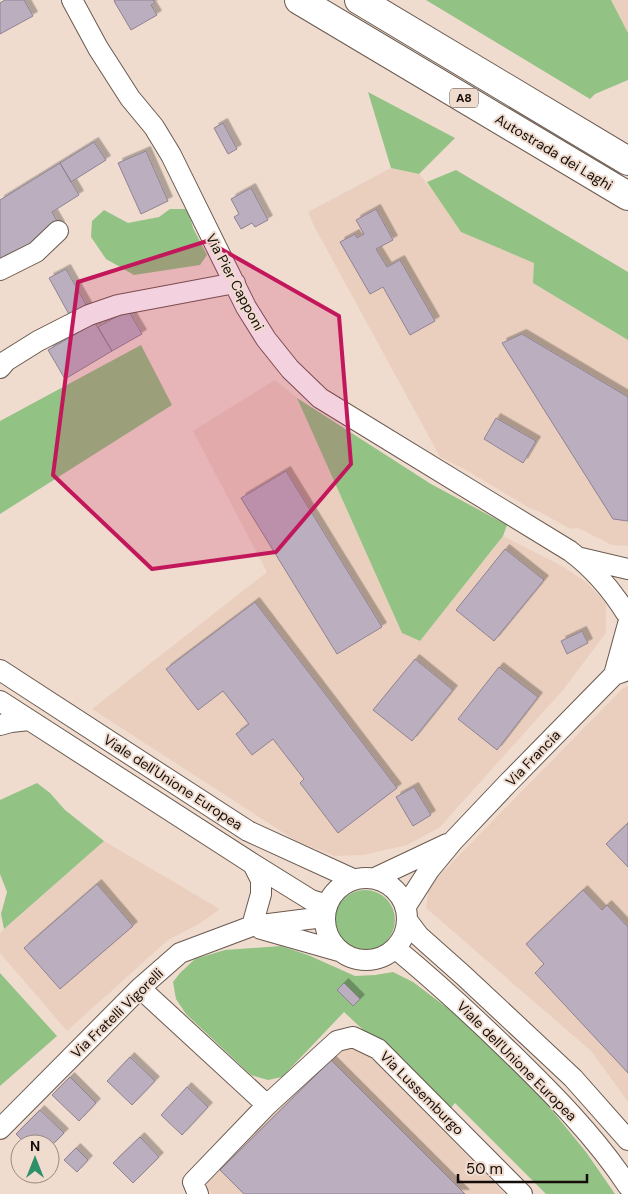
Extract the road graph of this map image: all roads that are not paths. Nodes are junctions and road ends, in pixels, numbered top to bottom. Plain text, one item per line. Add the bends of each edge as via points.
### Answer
1 (72, 0) edge
2 (299, 0) edge
3 (359, 0) edge
4 (628, 161) edge
5 (628, 196) edge
6 (58, 231) dead end
7 (0, 270) edge
8 (235, 284) junction
9 (0, 368) edge
10 (577, 556) junction
11 (628, 569) edge
12 (627, 615) edge
13 (0, 670) edge
14 (621, 672) edge
15 (0, 701) edge
16 (29, 720) junction
17 (0, 725) edge
18 (453, 841) junction
19 (252, 864) junction
20 (376, 878) junction
21 (353, 879) junction
22 (325, 911) junction
23 (406, 913) junction
24 (252, 926) junction
25 (395, 948) junction
26 (342, 952) junction
27 (140, 988) junction
28 (267, 1105) junction
29 (0, 1129) edge
30 (628, 1140) edge
31 (628, 1186) edge
32 (198, 1194) edge
33 (522, 1194) edge

1 - 8 street, Via Pier Capponi via 98,48 171,155
2 - 5 highway, Autostrada dei Laghi / A8
3 - 4 highway, A8
6 - 7 street via 36,252
8 - 9 street via 125,303 89,315 38,341
8 - 10 street, Via Pier Capponi via 266,339 290,369 320,398
10 - 11 street, Via Pier Capponi
10 - 12 street, Via Pier Capponi via 602,581
12 - 14 street, Via Francia
13 - 21 street, Viale dell'Unione Europea via 248,831
14 - 18 street, Via Francia via 508,782
15 - 16 street, Viale dell'Unione Europea
16 - 17 street
16 - 19 street, Viale dell'Unione Europea
18 - 20 street, Via Francia
18 - 23 street, Via Francia via 429,870
19 - 22 street, Viale dell'Unione Europea
19 - 24 street via 261,880 261,894
20 - 21 street, Viale dell'Unione Europea
20 - 23 street, Viale dell'Unione Europea via 399,894
21 - 22 street via 333,894
22 - 24 street, Via Fratelli Vigorelli
22 - 26 street via 326,930 332,943
23 - 25 street via 404,935
23 - 30 street, Viale dell'Unione Europea via 419,936 573,1078
24 - 26 street
24 - 27 street, Via Fratelli Vigorelli via 180,953
25 - 26 street via 369,960
25 - 31 street, Viale dell'Unione Europea via 450,994 552,1092 609,1157
27 - 28 street
27 - 29 street, Via Fratelli Vigorelli
28 - 32 street, Via Lussemburgo via 193,1182
28 - 33 street, Via Lussemburgo via 337,1041 354,1037 378,1049

